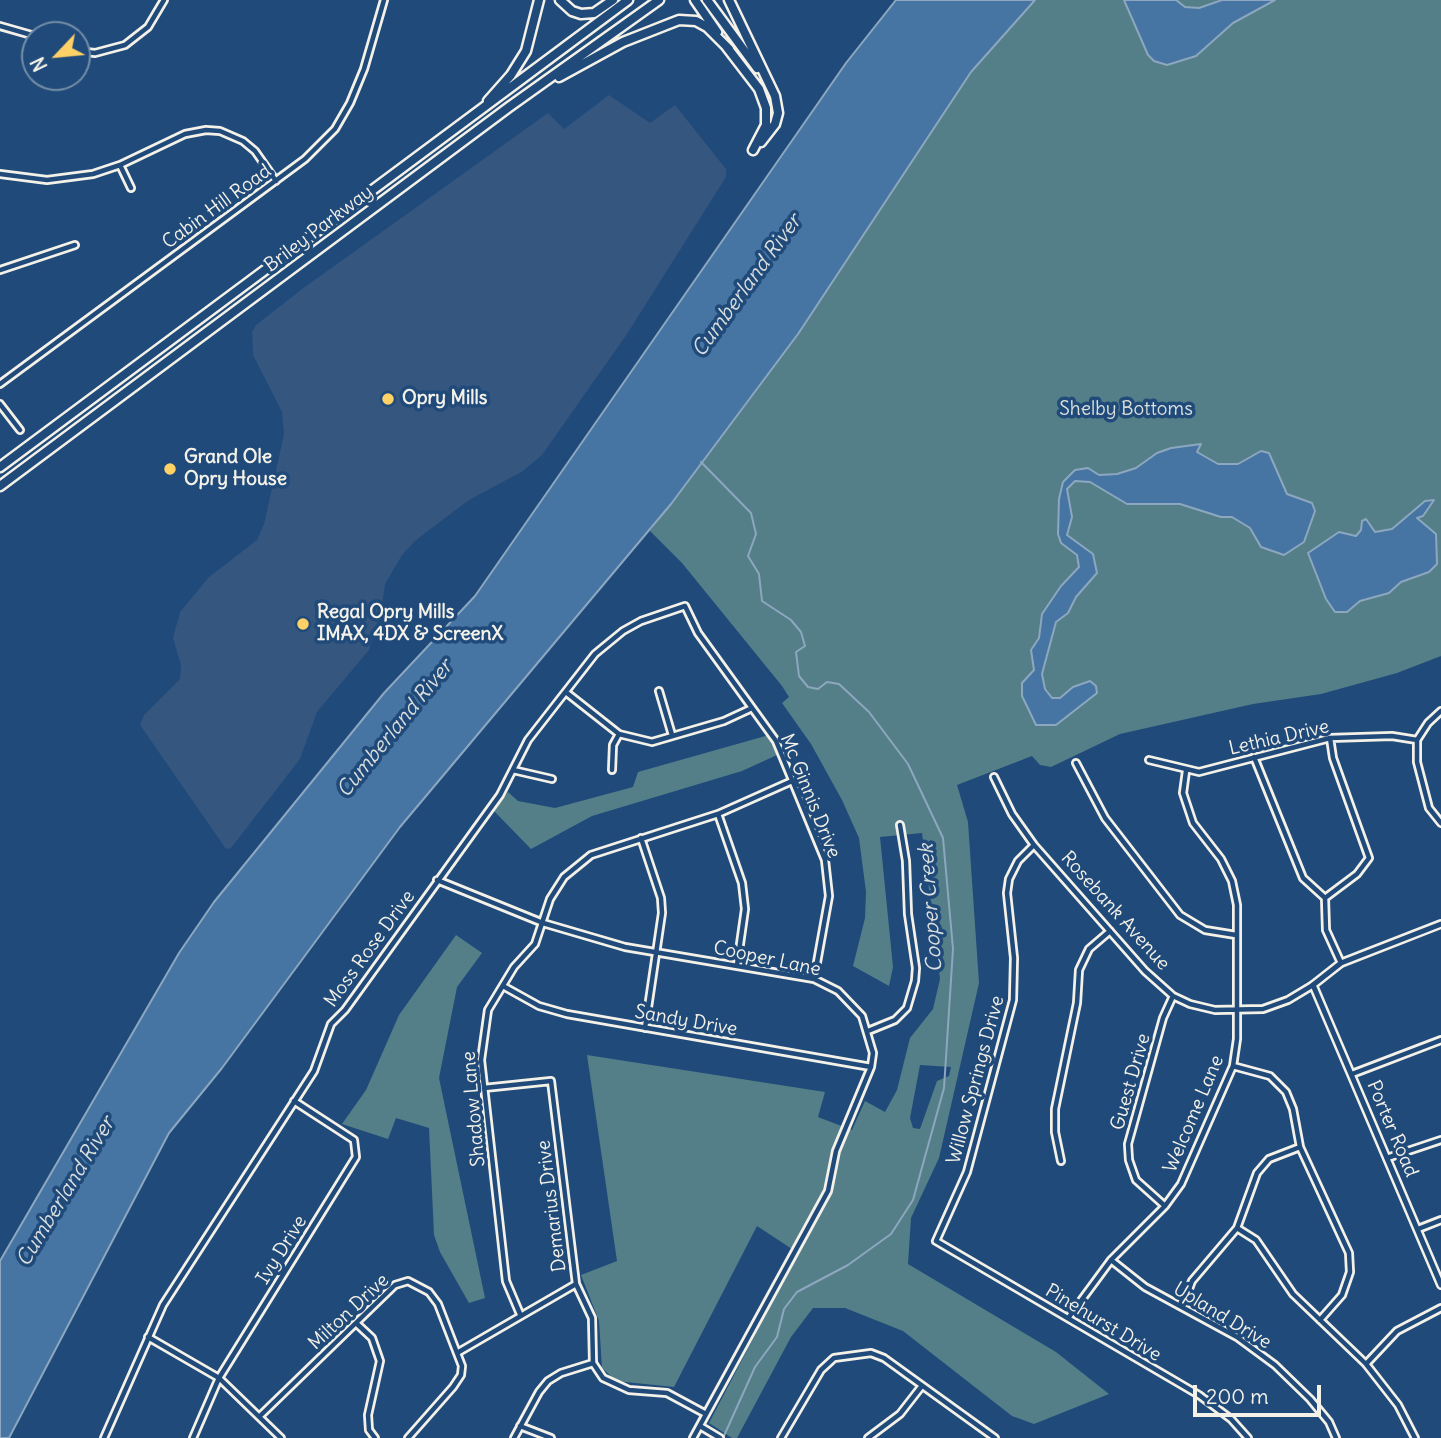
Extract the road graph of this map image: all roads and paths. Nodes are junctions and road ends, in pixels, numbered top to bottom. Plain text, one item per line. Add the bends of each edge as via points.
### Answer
1 (164, 0) edge
2 (384, 0) edge
3 (538, 0) edge
4 (560, 0) edge
5 (613, 0) edge
6 (628, 0) edge
7 (659, 0) edge
8 (695, 0) edge
9 (707, 0) edge
10 (729, 0) edge
11 (0, 26) edge
12 (21, 32) edge
13 (729, 49) junction
14 (91, 53) edge
15 (771, 87) junction
16 (777, 106) junction
17 (509, 107) junction
18 (766, 108) junction
19 (478, 113) junction
20 (120, 165) junction
21 (0, 174) edge
22 (276, 180) junction
23 (131, 188) dead end
24 (75, 245) dead end
25 (0, 270) edge
26 (0, 384) edge
27 (0, 404) edge
28 (20, 430) dead end
29 (0, 467) edge
30 (0, 486) edge
31 (685, 606) joint
32 (659, 691) dead end
33 (567, 693) junction
34 (752, 708) junction
35 (1441, 711) edge
36 (619, 734) junction
37 (672, 735) junction
38 (1330, 738) junction
39 (1417, 740) junction
40 (1254, 757) junction
41 (1149, 760) dead end
42 (1076, 764) dead end
43 (513, 770) junction
44 (612, 770) dead end
45 (1186, 771) junction
46 (993, 777) dead end
47 (552, 779) dead end
48 (793, 781) junction
49 (718, 814) junction
50 (1441, 823) edge
51 (900, 825) dead end
52 (641, 838) junction
53 (1034, 845) junction
54 (437, 880) junction
55 (1325, 898) junction
56 (543, 923) junction
57 (1441, 924) edge
58 (1110, 931) junction
59 (1236, 935) junction
60 (658, 953) junction
61 (1341, 963) junction
62 (737, 965) junction
63 (814, 979) junction
64 (1313, 985) junction
65 (503, 986) junction
66 (1173, 996) junction
67 (1237, 1010) junction
68 (645, 1028) junction
69 (869, 1031) junction
70 (1441, 1040) edge
71 (1233, 1066) junction
72 (871, 1067) junction
73 (1352, 1074) junction
74 (484, 1088) junction
75 (295, 1101) junction
76 (1441, 1140) edge
77 (1300, 1147) junction
78 (1387, 1158) junction
79 (1061, 1161) dead end
80 (1165, 1206) junction
81 (1441, 1220) edge
82 (1237, 1228) junction
83 (1418, 1229) junction
84 (936, 1241) joint
85 (1111, 1260) junction
86 (576, 1284) junction
87 (1441, 1285) edge
88 (1182, 1307) junction
89 (1441, 1308) edge
90 (520, 1314) junction
91 (1069, 1317) junction
92 (1321, 1321) junction
93 (356, 1323) junction
94 (148, 1337) junction
95 (457, 1353) junction
96 (593, 1363) junction
97 (1366, 1364) junction
98 (219, 1378) junction
99 (921, 1387) junction
100 (706, 1414) junction
101 (260, 1416) junction
102 (520, 1426) junction
103 (700, 1426) junction
104 (411, 1437) edge
105 (104, 1438) edge
106 (193, 1438) edge
107 (281, 1438) edge
108 (375, 1438) edge
109 (514, 1438) edge
110 (551, 1438) edge
111 (693, 1438) edge
112 (720, 1438) edge
113 (780, 1438) edge
114 (868, 1438) edge
115 (995, 1438) edge
116 (1248, 1438) edge
117 (1336, 1438) edge
118 (1415, 1438) edge

1 - 14 street via 148,27 125,45
2 - 22 street, Cabin Hill Road via 364,69 335,129
3 - 19 highway via 519,64
4 - 5 highway via 581,14 594,13
6 - 19 highway, Briley Parkway
7 - 17 highway, Briley Parkway
8 - 13 highway
9 - 15 highway
10 - 15 highway
11 - 12 street
13 - 17 highway via 707,27 679,20 594,57
13 - 18 highway via 759,89
15 - 16 highway
16 - 18 highway
16 - 18 highway via 772,131 753,150 766,125
17 - 30 highway, Briley Parkway
19 - 29 highway, Briley Parkway
20 - 21 street via 58,179
20 - 22 street via 185,134 220,131 233,134 255,151
20 - 23 street
22 - 26 street, Cabin Hill Road
24 - 25 street
27 - 28 street
31 - 33 street, Moss Rose Drive via 623,631 595,654
31 - 34 street, Mc Ginnis Drive via 698,633
32 - 37 street
33 - 36 street
33 - 43 street, Moss Rose Drive via 528,740
34 - 37 street
34 - 48 street, Mc Ginnis Drive via 776,741
35 - 39 street
36 - 37 street via 652,742
36 - 44 street via 613,746
38 - 39 street, Lethia Drive
38 - 40 street, Lethia Drive
38 - 55 street via 1368,858 1357,874
39 - 50 street via 1417,762 1429,808
40 - 45 street, Lethia Drive via 1199,772
40 - 55 street via 1303,878
41 - 45 street, Lethia Drive
42 - 59 street via 1105,818 1180,915 1205,930
43 - 47 street
43 - 54 street, Moss Rose Drive via 500,795
45 - 59 street, Welcome Lane via 1183,793 1193,823 1222,859 1232,881
46 - 53 street, Rosebank Avenue
48 - 49 street, Shadow Lane
48 - 63 street, Mc Ginnis Drive via 825,860 829,896
49 - 52 street, Shadow Lane
49 - 62 street via 742,883 745,909
51 - 69 street via 915,981 907,1008 895,1020
52 - 56 street, Shadow Lane via 597,852 564,877 550,899
52 - 60 street via 661,898
53 - 58 street, Rosebank Avenue
53 - 84 street, Willow Springs Drive via 1018,861 1007,893 1013,1000 967,1172
54 - 56 street, Cooper Lane
54 - 75 street, Moss Rose Drive via 331,1024 314,1071
55 - 61 street via 1326,930
56 - 60 street, Cooper Lane
56 - 65 street, Shadow Lane via 535,944
57 - 61 street, Rosebank Avenue
58 - 66 street, Rosebank Avenue
58 - 79 street via 1089,949 1079,970 1077,1003 1055,1109
59 - 67 street, Welcome Lane
60 - 62 street, Cooper Lane
60 - 68 street
61 - 64 street, Rosebank Avenue
62 - 63 street, Cooper Lane
63 - 69 street, Cooper Lane via 851,1002
64 - 67 street, Rosebank Avenue via 1263,1009
64 - 73 street, Porter Road
65 - 68 street, Sandy Drive via 539,1006
65 - 74 street, Shadow Lane via 488,1010 481,1060
66 - 67 street, Rosebank Avenue via 1203,1008
66 - 80 street, Guest Drive via 1128,1144 1136,1180
67 - 71 street, Welcome Lane
68 - 72 street, Sandy Drive
69 - 72 street, Cooper Lane
70 - 73 street
71 - 77 street via 1270,1076 1286,1092
71 - 80 street, Welcome Lane via 1181,1184
72 - 100 street, Cooper Lane via 836,1151 833,1175 818,1211
73 - 78 street, Porter Road
74 - 86 street, Demarius Drive via 551,1081
74 - 90 street, Shadow Lane via 506,1281
75 - 94 street, Moss Rose Drive via 176,1284
75 - 98 street, Ivy Drive via 354,1140 356,1157
76 - 78 street
77 - 82 street via 1269,1159 1256,1173
77 - 92 street via 1349,1253 1350,1272 1342,1295
78 - 83 street, Porter Road
80 - 85 street, Welcome Lane
81 - 83 street
82 - 88 street via 1192,1281
82 - 92 street via 1256,1240 1285,1285
83 - 87 street, Porter Road
84 - 91 street, Pinehurst Drive
85 - 88 street, Upland Drive via 1145,1287
85 - 91 street, Welcome Lane
86 - 90 street
86 - 96 street, Demarius Drive via 592,1318
88 - 117 street, Upland Drive via 1237,1337 1275,1365 1310,1399
89 - 97 street via 1398,1331
90 - 95 street
91 - 116 street, Pinehurst Drive via 1199,1395
92 - 97 street
93 - 95 street, Milton Drive via 395,1285 408,1281 429,1292 438,1304
93 - 101 street, Milton Drive
93 - 108 street via 372,1338 380,1361 368,1415
94 - 98 street
94 - 105 street, Moss Rose Drive
95 - 104 street, Milton Drive via 461,1376
96 - 100 street via 603,1378 614,1384 667,1393
96 - 102 street via 548,1381
97 - 118 street via 1398,1405
98 - 101 street
98 - 106 street, Ivy Drive
99 - 113 street via 884,1358 870,1353 834,1359 814,1377
99 - 114 street via 901,1414
99 - 115 street
100 - 103 street, Cooper Lane
101 - 107 street
102 - 109 street
102 - 110 street
103 - 111 street
103 - 112 street

